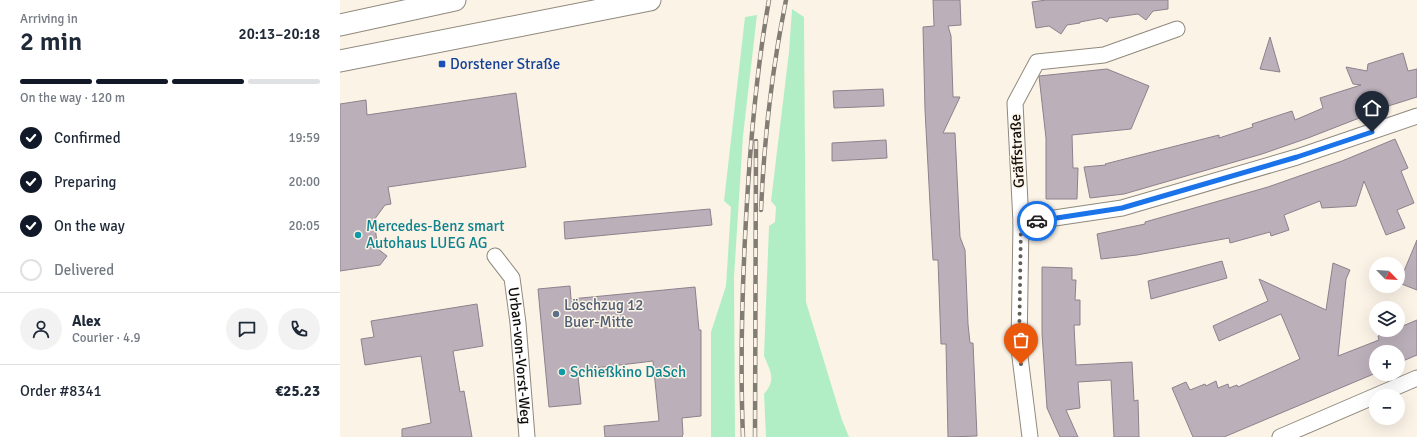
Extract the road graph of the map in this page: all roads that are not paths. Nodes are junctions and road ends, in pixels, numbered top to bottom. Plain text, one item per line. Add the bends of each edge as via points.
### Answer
1 (455, 0) edge
2 (650, 0) edge
3 (340, 25) edge
4 (1177, 29) dead end
5 (340, 61) edge
6 (1417, 116) edge
7 (1021, 223) junction
8 (496, 256) dead end
9 (1417, 378) edge
10 (527, 437) edge
11 (1030, 437) edge
12 (1280, 437) edge

1 - 3 main road
2 - 5 main road
4 - 7 street, Gräffstraße via 1104,55 1037,62 1015,103
6 - 7 street via 1297,157 1122,208
7 - 11 street, Gräffstraße via 1019,350
8 - 10 street, Urban-von-Vorst-Weg via 512,278
9 - 12 street

